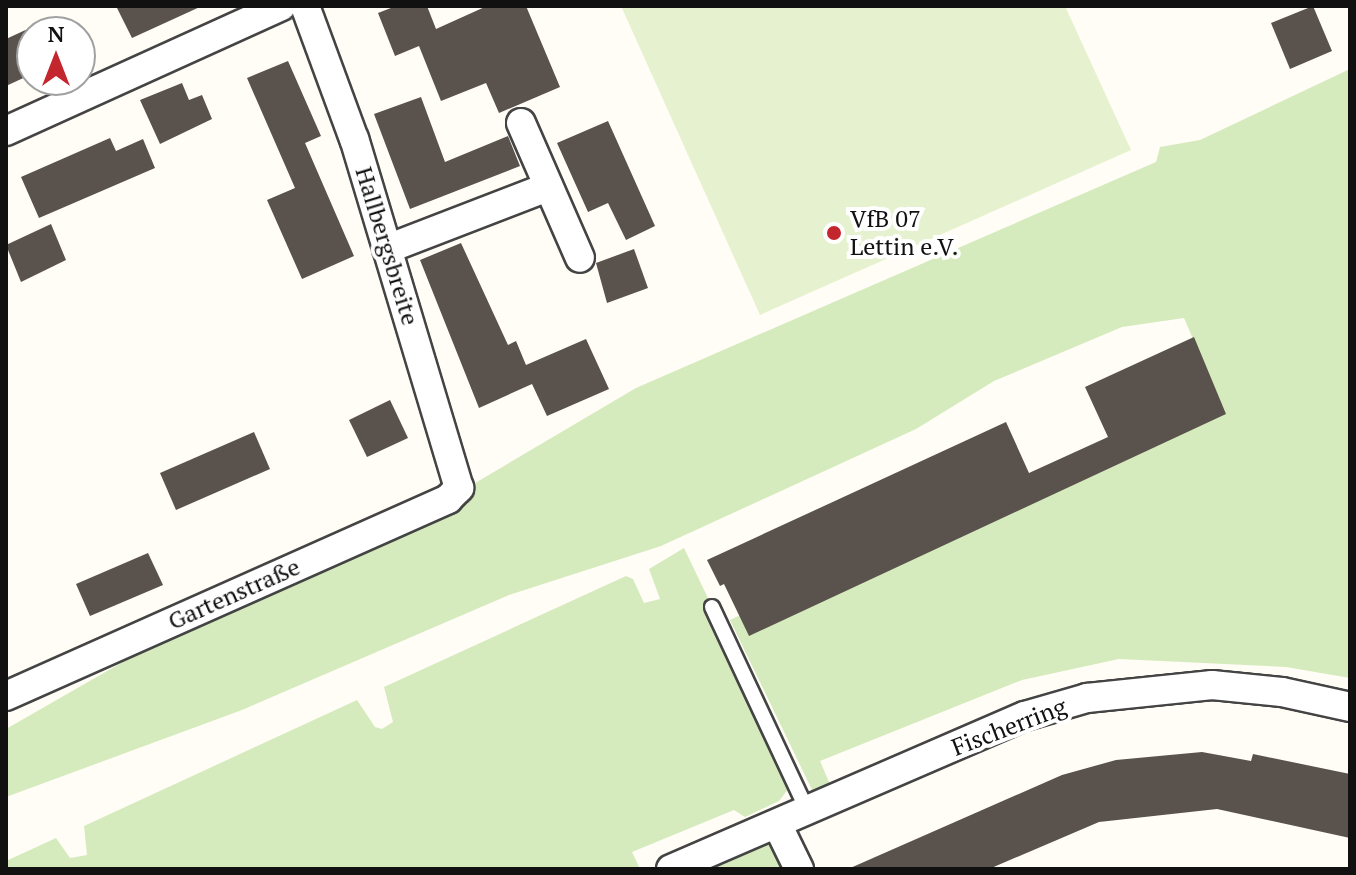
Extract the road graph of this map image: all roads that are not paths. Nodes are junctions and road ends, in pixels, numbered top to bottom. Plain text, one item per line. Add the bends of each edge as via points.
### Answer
1 (281, 6) edge
2 (305, 6) edge
3 (521, 123) dead end
4 (6, 131) edge
5 (548, 187) junction
6 (387, 249) junction
7 (580, 258) dead end
8 (459, 488) joint
9 (712, 607) dead end
10 (6, 696) edge
11 (1350, 707) edge
12 (808, 812) junction
13 (778, 826) junction
14 (671, 869) edge
15 (799, 869) edge

1 - 4 street
2 - 6 street, Hallbergsbreite
3 - 5 street
5 - 6 street
5 - 7 street
6 - 8 street, Hallbergsbreite
8 - 10 street, Gartenstraße via 448,499
9 - 12 lane
11 - 12 street, Fischerring via 1282,692 1212,685 1087,698 1025,716
12 - 13 street, Fischerring
13 - 14 street, Fischerring
13 - 15 street

